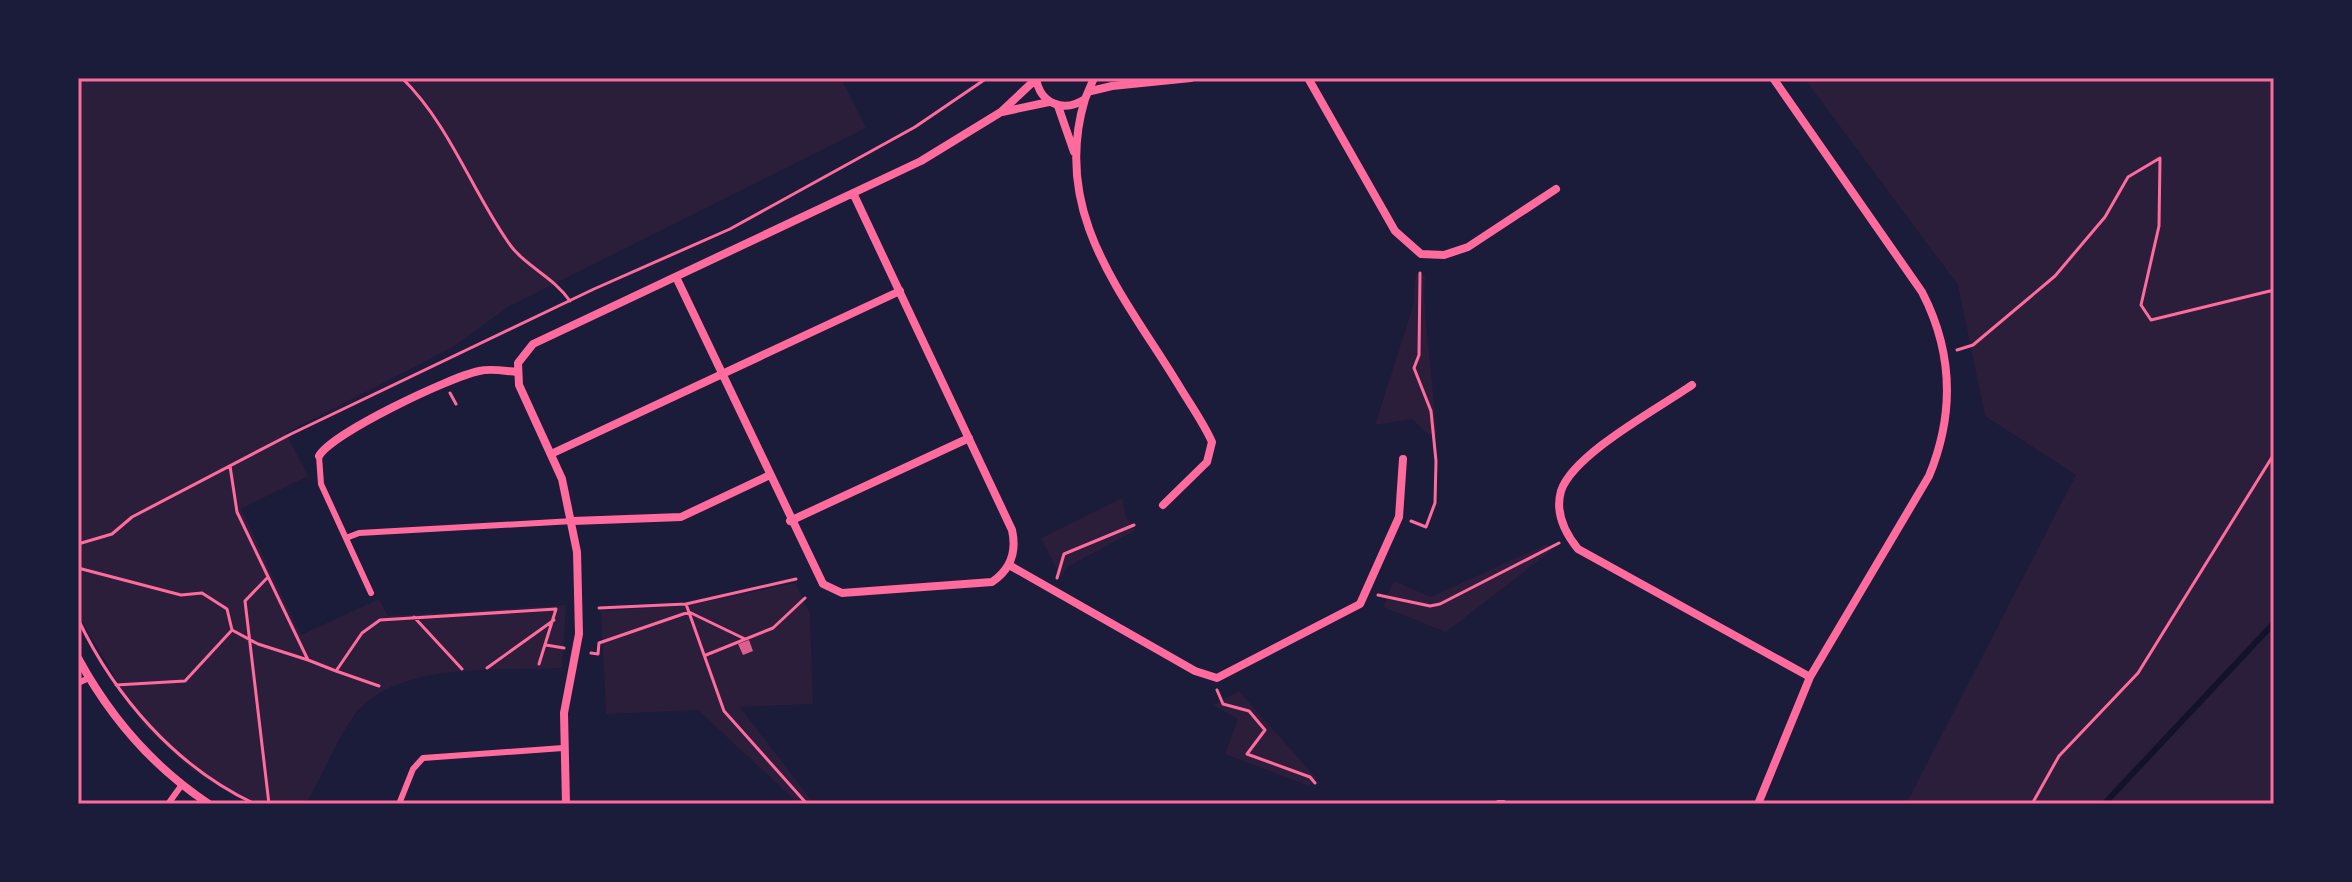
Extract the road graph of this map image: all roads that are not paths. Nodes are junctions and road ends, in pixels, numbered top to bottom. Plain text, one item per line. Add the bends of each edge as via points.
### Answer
1 (1036, 78) edge
2 (1094, 78) edge
3 (1134, 78) edge
4 (1191, 78) edge
5 (1308, 78) edge
6 (1773, 78) edge
7 (1149, 82) junction
8 (1088, 95) junction
9 (1053, 104) junction
10 (1001, 112) junction
11 (1075, 153) junction
12 (1556, 189) dead end
13 (853, 193) junction
14 (676, 277) junction
15 (900, 291) junction
16 (517, 372) junction
17 (722, 373) junction
18 (1692, 385) dead end
19 (969, 438) junction
20 (551, 454) junction
21 (319, 456) joint
22 (1403, 459) dead end
23 (770, 475) junction
24 (1163, 505) dead end
25 (573, 521) junction
26 (790, 521) junction
27 (346, 538) junction
28 (1009, 565) junction
29 (371, 593) dead end
30 (78, 658) edge
31 (1810, 677) junction
32 (89, 678) junction
33 (78, 683) edge
34 (563, 748) junction
35 (181, 786) junction
36 (168, 804) edge
37 (209, 804) edge
38 (399, 804) edge
39 (566, 804) edge
40 (1758, 804) edge

1 - 9 street via 1042,95
1 - 10 street
2 - 8 street
3 - 7 street
4 - 7 street
5 - 12 street via 1395,231 1421,254 1444,255 1468,247
6 - 31 street via 1922,292 1940,330 1949,393 1935,464
7 - 8 street
8 - 9 street via 1068,107
8 - 11 street
9 - 10 street
9 - 11 street
10 - 13 street via 921,161
11 - 24 street via 1080,206 1089,234 1212,442 1207,462
13 - 14 street
13 - 15 street
14 - 16 street via 533,344
14 - 17 street
15 - 17 street
15 - 19 street
16 - 20 street
16 - 21 street via 477,371 446,384 333,438
17 - 20 street
17 - 23 street
18 - 31 street via 1570,475 1559,505 1569,538 1594,559
19 - 26 street
19 - 28 street via 1012,530
20 - 25 street
21 - 27 lane via 321,484
22 - 28 street via 1399,517 1366,596 1350,610 1217,678 1195,671
23 - 25 street via 681,517
23 - 26 street
25 - 27 lane via 359,533
25 - 34 street via 579,612
26 - 28 street via 823,584 842,593 984,584
27 - 29 lane
30 - 32 street
31 - 40 street
32 - 33 lane
32 - 35 street via 122,726
34 - 38 lane via 423,758
34 - 39 street
35 - 36 lane
35 - 37 street

